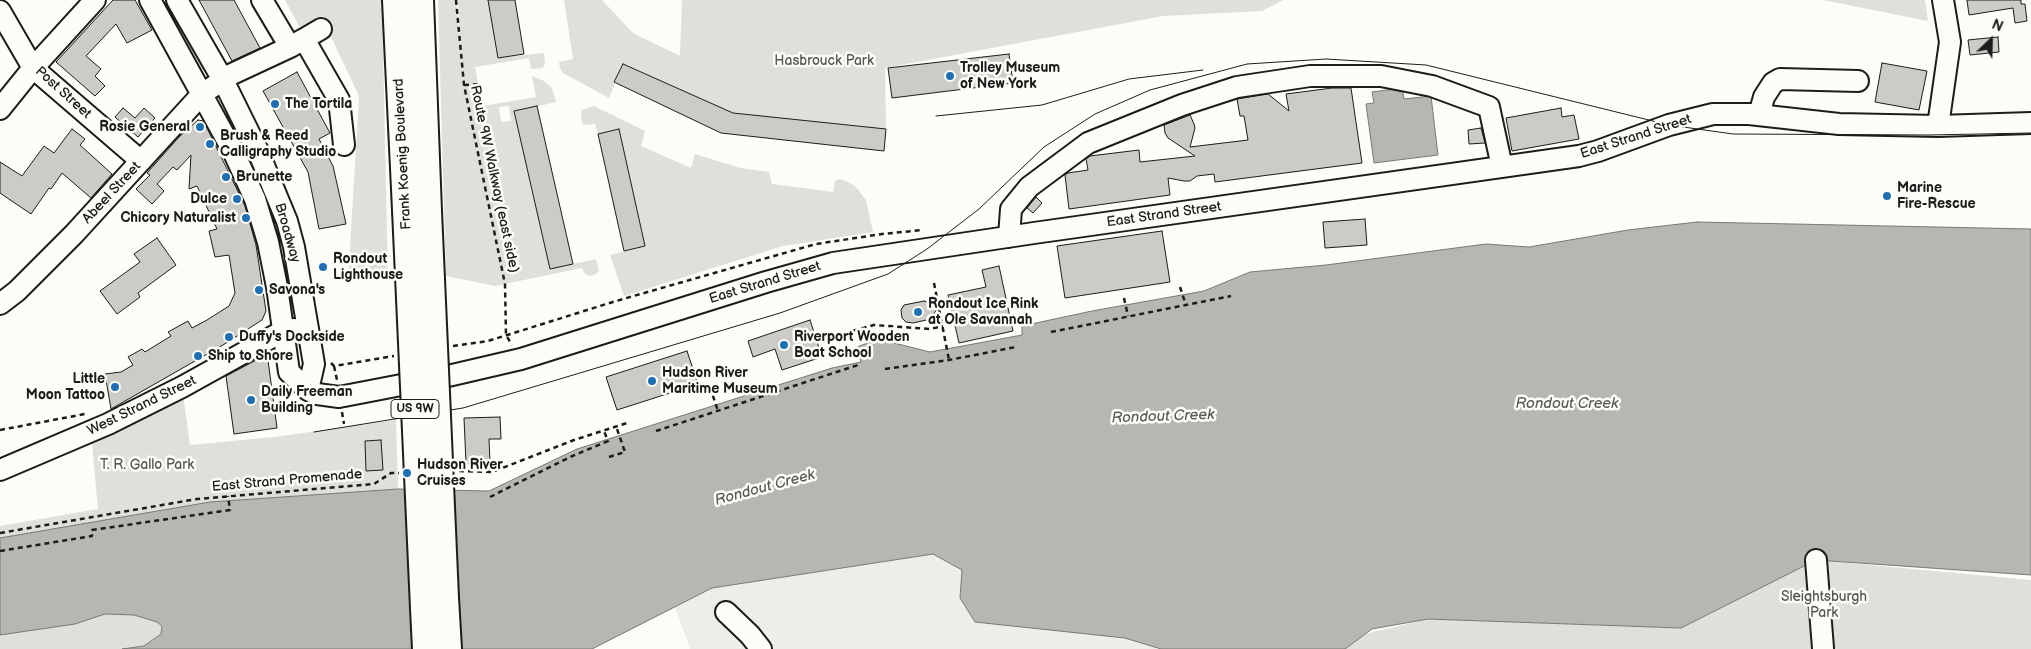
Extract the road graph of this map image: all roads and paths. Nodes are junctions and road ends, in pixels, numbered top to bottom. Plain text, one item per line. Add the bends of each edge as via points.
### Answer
1 (95, 0) edge
2 (150, 0) edge
3 (177, 0) edge
4 (262, 0) edge
5 (396, 0) edge
6 (420, 0) edge
7 (456, 0) edge
8 (1943, 0) edge
9 (0, 11) edge
10 (321, 29) dead end
11 (297, 43) junction
12 (33, 68) junction
13 (223, 80) junction
14 (1858, 81) dead end
15 (481, 84) dead end
16 (464, 85) junction
17 (202, 94) junction
18 (0, 109) edge
19 (1759, 115) junction
20 (2031, 123) edge
21 (1938, 126) junction
22 (344, 145) dead end
23 (141, 161) junction
24 (1502, 167) junction
25 (417, 210) junction
26 (923, 230) dead end
27 (1008, 237) junction
28 (934, 283) dead end
29 (1180, 287) dead end
30 (1231, 296) dead end
31 (1124, 298) dead end
32 (0, 304) edge
33 (1186, 305) junction
34 (1128, 316) junction
35 (943, 326) junction
36 (308, 328) junction
37 (283, 331) junction
38 (1051, 332) dead end
39 (506, 335) junction
40 (826, 338) dead end
41 (1016, 346) dead end
42 (450, 347) dead end
43 (402, 355) dead end
44 (327, 358) dead end
45 (521, 359) junction
46 (949, 360) junction
47 (858, 365) dead end
48 (885, 369) dead end
49 (710, 387) dead end
50 (308, 390) junction
51 (718, 411) junction
52 (626, 423) dead end
53 (108, 424) junction
54 (616, 426) junction
55 (0, 430) edge
56 (604, 431) junction
57 (656, 431) dead end
58 (609, 457) dead end
59 (0, 470) edge
60 (459, 471) dead end
61 (401, 473) dead end
62 (228, 496) junction
63 (490, 497) dead end
64 (0, 533) edge
65 (0, 552) edge
66 (1816, 560) dead end
67 (435, 603) junction
68 (726, 612) dead end
69 (426, 649) edge
70 (448, 649) edge
71 (761, 649) edge
72 (1822, 649) edge
73 (1836, 649) edge

1 - 12 street
2 - 17 street, Broadway
3 - 13 street, Broadway
4 - 11 street
5 - 25 main road, Frank Koenig Boulevard / US 9W
6 - 25 main road, Frank Koenig Boulevard / US 9W
7 - 16 path, Route 9W Walkway (east side)
8 - 21 street via 1950,42
9 - 12 street, Post Street
10 - 11 street, Abeel Street
11 - 13 street, Abeel Street
11 - 22 street via 339,100
12 - 18 street
12 - 23 street, Post Street
13 - 17 street, Abeel Street
13 - 36 street, Broadway via 258,151 287,221
14 - 19 street via 1780,79 1772,83
15 - 16 path
16 - 39 path, Route 9W Walkway (east side) via 505,284
17 - 23 street, Abeel Street
17 - 37 street, Broadway via 255,200 268,242
19 - 21 street, East Strand Street via 1839,124
19 - 24 street, East Strand Street via 1713,114 1669,125 1579,156
20 - 21 street, East Strand Street
23 - 32 street, Abeel Street via 74,234
24 - 27 street, East Strand Street
24 - 27 street via 1489,107 1432,86 1380,76 1310,76 1237,87 1182,105 1088,143 1030,186 1011,209
25 - 67 main road, Frank Koenig Boulevard / US 9W, bridge
26 - 39 path via 816,244
27 - 45 street, East Strand Street via 833,263
28 - 35 path
29 - 33 path
30 - 33 path
31 - 34 path
33 - 34 path
34 - 38 path
35 - 40 path via 930,330 874,325
35 - 46 path
36 - 37 street, West Strand Street
36 - 50 street, Broadway via 314,364
37 - 50 street, Broadway via 289,372
37 - 53 street, West Strand Street
39 - 42 path
39 - 45 path
41 - 46 path
43 - 44 path via 334,366
45 - 50 street, East Strand Street via 340,397
46 - 48 path
47 - 51 path
49 - 51 path
51 - 57 path
52 - 54 path
53 - 55 path via 101,411
53 - 59 street, West Strand Street
54 - 56 path
54 - 58 path via 625,452
56 - 60 path via 492,472
56 - 63 path via 608,441
61 - 62 path, East Strand Promenade via 391,473 374,484
62 - 64 path, East Strand Promenade
62 - 65 path via 230,510 92,530 92,536
66 - 72 street
67 - 69 main road, US 9W
67 - 70 main road, US 9W
68 - 71 street
72 - 73 street

